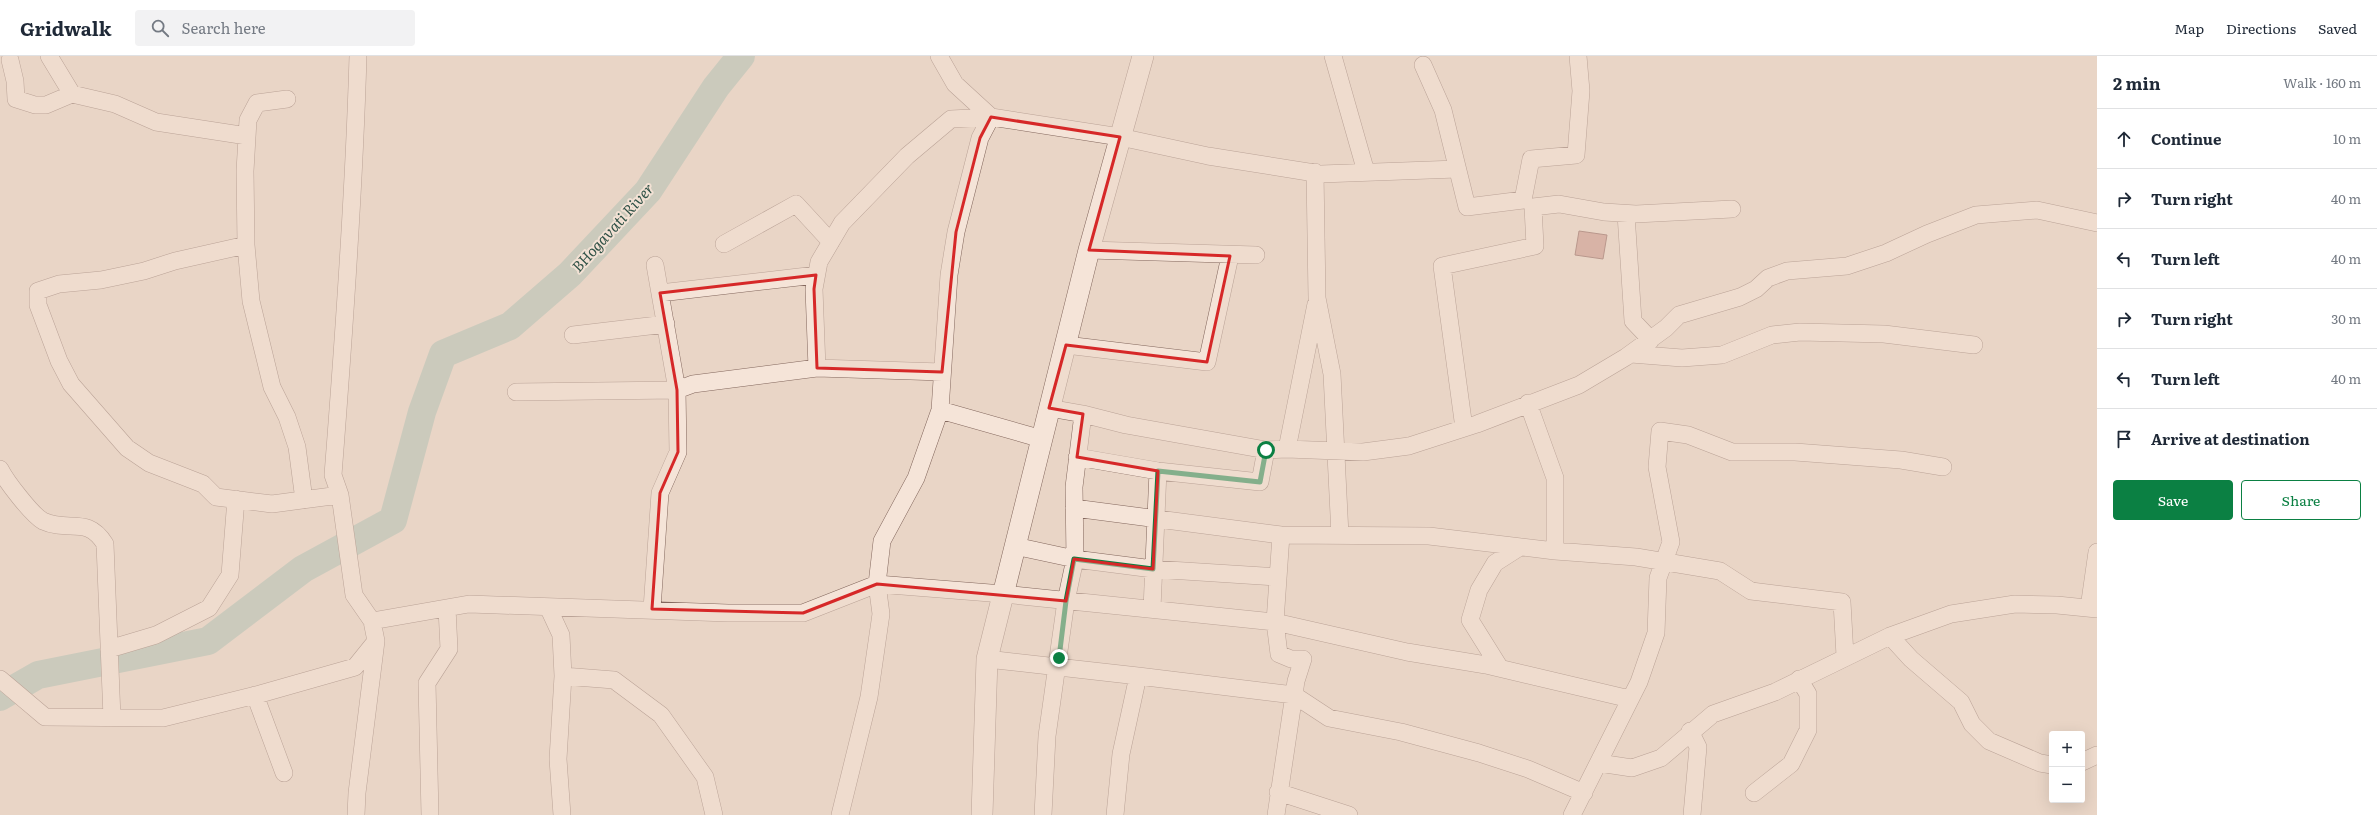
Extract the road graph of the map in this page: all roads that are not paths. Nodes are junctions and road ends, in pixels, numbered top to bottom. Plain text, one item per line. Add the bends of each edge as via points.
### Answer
1 (49, 56) edge
2 (358, 56) edge
3 (939, 56) edge
4 (1143, 56) edge
5 (1333, 56) edge
6 (1578, 56) edge
7 (10, 60) dead end
8 (1423, 65) dead end
9 (72, 94) junction
10 (287, 100) dead end
11 (991, 117) junction
12 (246, 136) junction
13 (1120, 137) junction
14 (1457, 169) junction
15 (1315, 172) junction
16 (1366, 172) junction
17 (1732, 209) dead end
18 (1626, 214) junction
19 (2097, 223) edge
20 (831, 242) junction
21 (724, 244) dead end
22 (246, 245) junction
23 (1089, 250) junction
24 (1256, 255) dead end
25 (1230, 256) junction
26 (655, 265) dead end
27 (816, 276) junction
28 (660, 293) junction
29 (1317, 298) junction
30 (666, 324) junction
31 (573, 335) dead end
32 (1651, 340) junction
33 (1066, 345) junction
34 (1974, 345) dead end
35 (1631, 354) junction
36 (817, 368) junction
37 (942, 372) junction
38 (677, 390) junction
39 (516, 392) dead end
40 (1528, 403) junction
41 (1049, 408) junction
42 (940, 410) junction
43 (1083, 414) junction
44 (1464, 428) junction
45 (1042, 439) junction
46 (1286, 449) junction
47 (1266, 450) junction
48 (1337, 452) junction
49 (1077, 457) junction
50 (1943, 466) dead end
51 (0, 469) edge
52 (1158, 471) junction
53 (340, 495) junction
54 (236, 499) junction
55 (304, 500) junction
56 (1074, 508) junction
57 (1156, 518) junction
58 (1281, 535) junction
59 (1340, 535) junction
60 (1015, 546) junction
61 (1520, 547) junction
62 (1555, 551) junction
63 (2097, 552) edge
64 (1074, 559) junction
65 (1664, 563) junction
66 (1153, 569) junction
67 (1278, 577) junction
68 (877, 584) junction
69 (1003, 594) junction
70 (1066, 601) junction
71 (548, 607) junction
72 (447, 608) junction
73 (2093, 608) edge
74 (652, 609) junction
75 (1152, 609) junction
76 (372, 621) junction
77 (1275, 622) junction
78 (1890, 636) junction
79 (376, 641) junction
80 (109, 649) junction
81 (1845, 656) junction
82 (987, 659) junction
83 (1058, 667) junction
84 (1500, 668) junction
85 (563, 676) junction
86 (1138, 676) junction
87 (0, 678) edge
88 (1799, 679) junction
89 (255, 695) junction
90 (1294, 695) junction
91 (1630, 699) junction
92 (112, 718) junction
93 (1690, 731) junction
94 (2097, 755) edge
95 (2085, 761) edge
96 (1599, 763) junction
97 (2049, 764) edge
98 (284, 773) dead end
99 (1278, 792) junction
100 (1584, 793) junction
101 (1754, 793) dead end
102 (356, 815) edge
103 (430, 815) edge
104 (562, 815) edge
105 (714, 815) edge
106 (840, 815) edge
107 (982, 815) edge
108 (1043, 815) edge
109 (1115, 815) edge
110 (1276, 815) edge
111 (1349, 815) edge
112 (1572, 815) edge
113 (1692, 815) edge

1 - 9 street
2 - 53 street via 355,171 333,475
3 - 11 street via 955,84
4 - 13 street
5 - 16 street
6 - 14 street via 1581,91 1576,155 1531,159 1523,200 1467,207
7 - 9 street via 16,81 16,100 46,105
8 - 14 street via 1443,110
9 - 12 street via 115,104 156,122
10 - 12 street via 257,103 248,120
11 - 13 street
11 - 20 street via 951,119 906,156 842,224
11 - 37 street via 980,138 956,232
12 - 22 street
13 - 15 street via 1208,156
13 - 23 street
14 - 16 street
15 - 16 street
15 - 29 street
17 - 18 street
18 - 32 street via 1633,322
18 - 44 street via 1559,204 1533,207 1535,246 1442,266
19 - 32 street via 2037,210 1976,215 1886,253 1847,266 1787,271 1774,276 1740,296 1678,315
20 - 21 street via 796,204
20 - 27 street via 819,262
22 - 54 street via 175,261 144,271 101,280 59,284 38,291 38,305 59,361 71,384 127,448 149,463 203,484 216,497
22 - 55 street via 251,301 272,387 288,417 297,447
23 - 25 street
23 - 33 street
24 - 25 street
25 - 33 street via 1207,362
26 - 28 street
27 - 28 street
27 - 36 street via 814,289
28 - 30 street
29 - 46 street
29 - 48 street via 1332,374
30 - 31 street
30 - 38 street
32 - 35 street
33 - 41 street
34 - 35 street via 1884,334 1800,332 1772,335 1722,355 1682,358
35 - 40 street via 1579,384
36 - 37 street
36 - 38 street via 693,384
37 - 42 street
38 - 39 street
38 - 74 street via 678,452 660,493
40 - 44 street
40 - 62 street via 1555,478
41 - 43 street
41 - 45 street
42 - 45 street
42 - 68 street via 916,478 882,541
43 - 47 street via 1126,425
43 - 49 street
44 - 48 street via 1409,446 1363,452
45 - 60 street
46 - 47 street
46 - 48 street
47 - 52 street via 1260,482
48 - 59 street
49 - 52 street
49 - 56 street
50 - 65 street via 1901,460 1795,452 1732,452 1688,435 1660,431 1657,466 1671,542
51 - 80 street via 6,482 42,520 60,526 84,525 98,532 105,544
52 - 57 street
53 - 55 street
53 - 76 street via 354,595
54 - 55 street via 272,504
54 - 80 street via 230,575 209,608 156,635
56 - 57 street
56 - 64 street
57 - 58 street
57 - 66 street
58 - 59 street
58 - 67 street
59 - 61 street via 1429,536
60 - 64 street
60 - 69 street
61 - 62 street
61 - 84 street via 1495,563 1479,590 1470,620
62 - 65 street via 1636,557
63 - 73 street
64 - 66 street
64 - 70 street
65 - 81 street via 1720,570 1751,591 1842,602
65 - 91 street via 1658,578 1656,633 1639,682
66 - 67 street
66 - 75 street
67 - 77 street
68 - 69 street
68 - 74 street via 803,613
68 - 106 street via 881,614 869,698
69 - 70 street
69 - 82 street
70 - 75 street
70 - 83 street
71 - 72 street via 468,604
71 - 74 street
71 - 85 street via 561,635
72 - 76 street
72 - 103 street via 449,649 427,683
73 - 78 street via 2036,604 1995,607 1950,614
75 - 77 street
76 - 79 street
77 - 84 street via 1407,652
77 - 90 street via 1279,654 1291,659 1303,659
78 - 81 street
78 - 97 street via 1911,659 1961,702 1972,724 1989,741
79 - 89 street via 354,667
79 - 102 street via 356,793
80 - 92 street
81 - 88 street
82 - 83 street
82 - 107 street
83 - 86 street
83 - 108 street via 1047,736
84 - 91 street
85 - 104 street via 558,759
85 - 105 street via 614,680 661,715 705,777
86 - 90 street
86 - 109 street via 1121,754
87 - 92 street via 45,717
88 - 93 street via 1775,692 1713,714
88 - 101 street via 1808,694 1808,730 1791,764
89 - 92 street via 163,718
89 - 98 street
90 - 99 street
90 - 100 street via 1329,718 1401,732 1479,753 1528,769
91 - 96 street
93 - 96 street via 1661,758 1632,768
93 - 113 street via 1698,747
94 - 95 street
96 - 100 street
99 - 110 street
99 - 111 street
100 - 112 street

